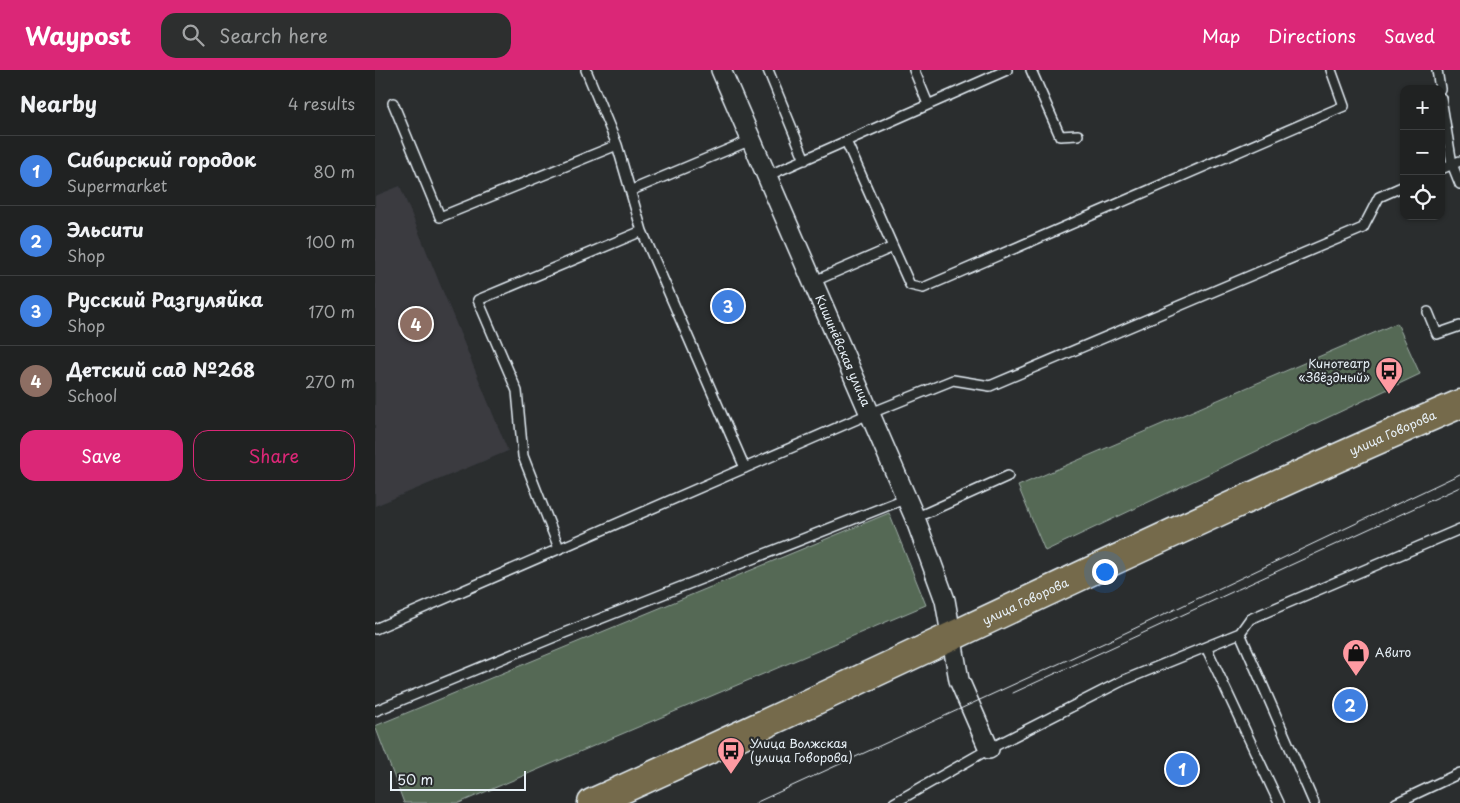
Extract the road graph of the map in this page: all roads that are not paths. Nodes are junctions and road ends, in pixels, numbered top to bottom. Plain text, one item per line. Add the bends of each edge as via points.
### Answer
1 (586, 70) edge
2 (721, 70) edge
3 (768, 70) edge
4 (914, 70) edge
5 (1007, 70) edge
6 (1031, 70) edge
7 (1331, 70) edge
8 (1437, 70) edge
9 (1439, 85) edge
10 (393, 103) dead end
11 (928, 104) junction
12 (1445, 115) edge
13 (1078, 135) dead end
14 (751, 140) junction
15 (846, 141) junction
16 (617, 145) junction
17 (805, 160) junction
18 (1456, 162) edge
19 (767, 176) junction
20 (1460, 184) edge
21 (1400, 188) edge
22 (632, 190) junction
23 (642, 231) junction
24 (893, 247) junction
25 (812, 282) junction
26 (1428, 312) dead end
27 (1460, 326) edge
28 (1460, 404) edge
29 (871, 413) junction
30 (745, 468) junction
31 (1008, 476) dead end
32 (907, 498) junction
33 (915, 518) junction
34 (1460, 529) edge
35 (559, 548) junction
36 (375, 629) edge
37 (1240, 634) junction
38 (951, 636) junction
39 (1206, 648) junction
40 (375, 711) edge
41 (989, 749) junction
42 (1460, 773) edge
43 (591, 803) edge
44 (894, 803) edge
45 (1279, 803) edge
46 (1314, 803) edge
47 (1396, 803) edge

1 - 16 lane
2 - 14 street, Кишинёвская улица
3 - 17 lane
4 - 11 lane
5 - 11 lane
6 - 13 lane via 1060,136
7 - 24 lane via 1344,106 923,288 910,285
8 - 9 lane
10 - 16 lane via 440,217
11 - 15 lane
12 - 18 lane
14 - 19 street, Кишинёвская улица
14 - 22 lane
15 - 17 lane
15 - 24 lane
16 - 22 lane
17 - 19 lane
18 - 20 lane
19 - 25 street, Кишинёвская улица
21 - 29 lane via 1379,197 1363,228 990,386 953,380
22 - 23 lane
23 - 30 lane
23 - 35 lane via 478,300 517,391 523,456
24 - 25 lane
25 - 29 street, Кишинёвская улица
26 - 27 lane via 1437,334
28 - 38 main road, улица Говорова
29 - 30 lane
29 - 32 street, Кишинёвская улица
30 - 35 lane
31 - 33 lane
32 - 33 street, Кишинёвская улица
32 - 40 lane via 564,632
33 - 38 street, Кишинёвская улица via 945,600
34 - 37 lane via 1250,620
35 - 36 lane
37 - 39 lane
37 - 46 lane
38 - 41 street, Кишинёвская улица via 959,680
38 - 43 main road, улица Говорова
39 - 41 lane via 1122,681
39 - 45 lane
41 - 44 lane
42 - 47 lane

